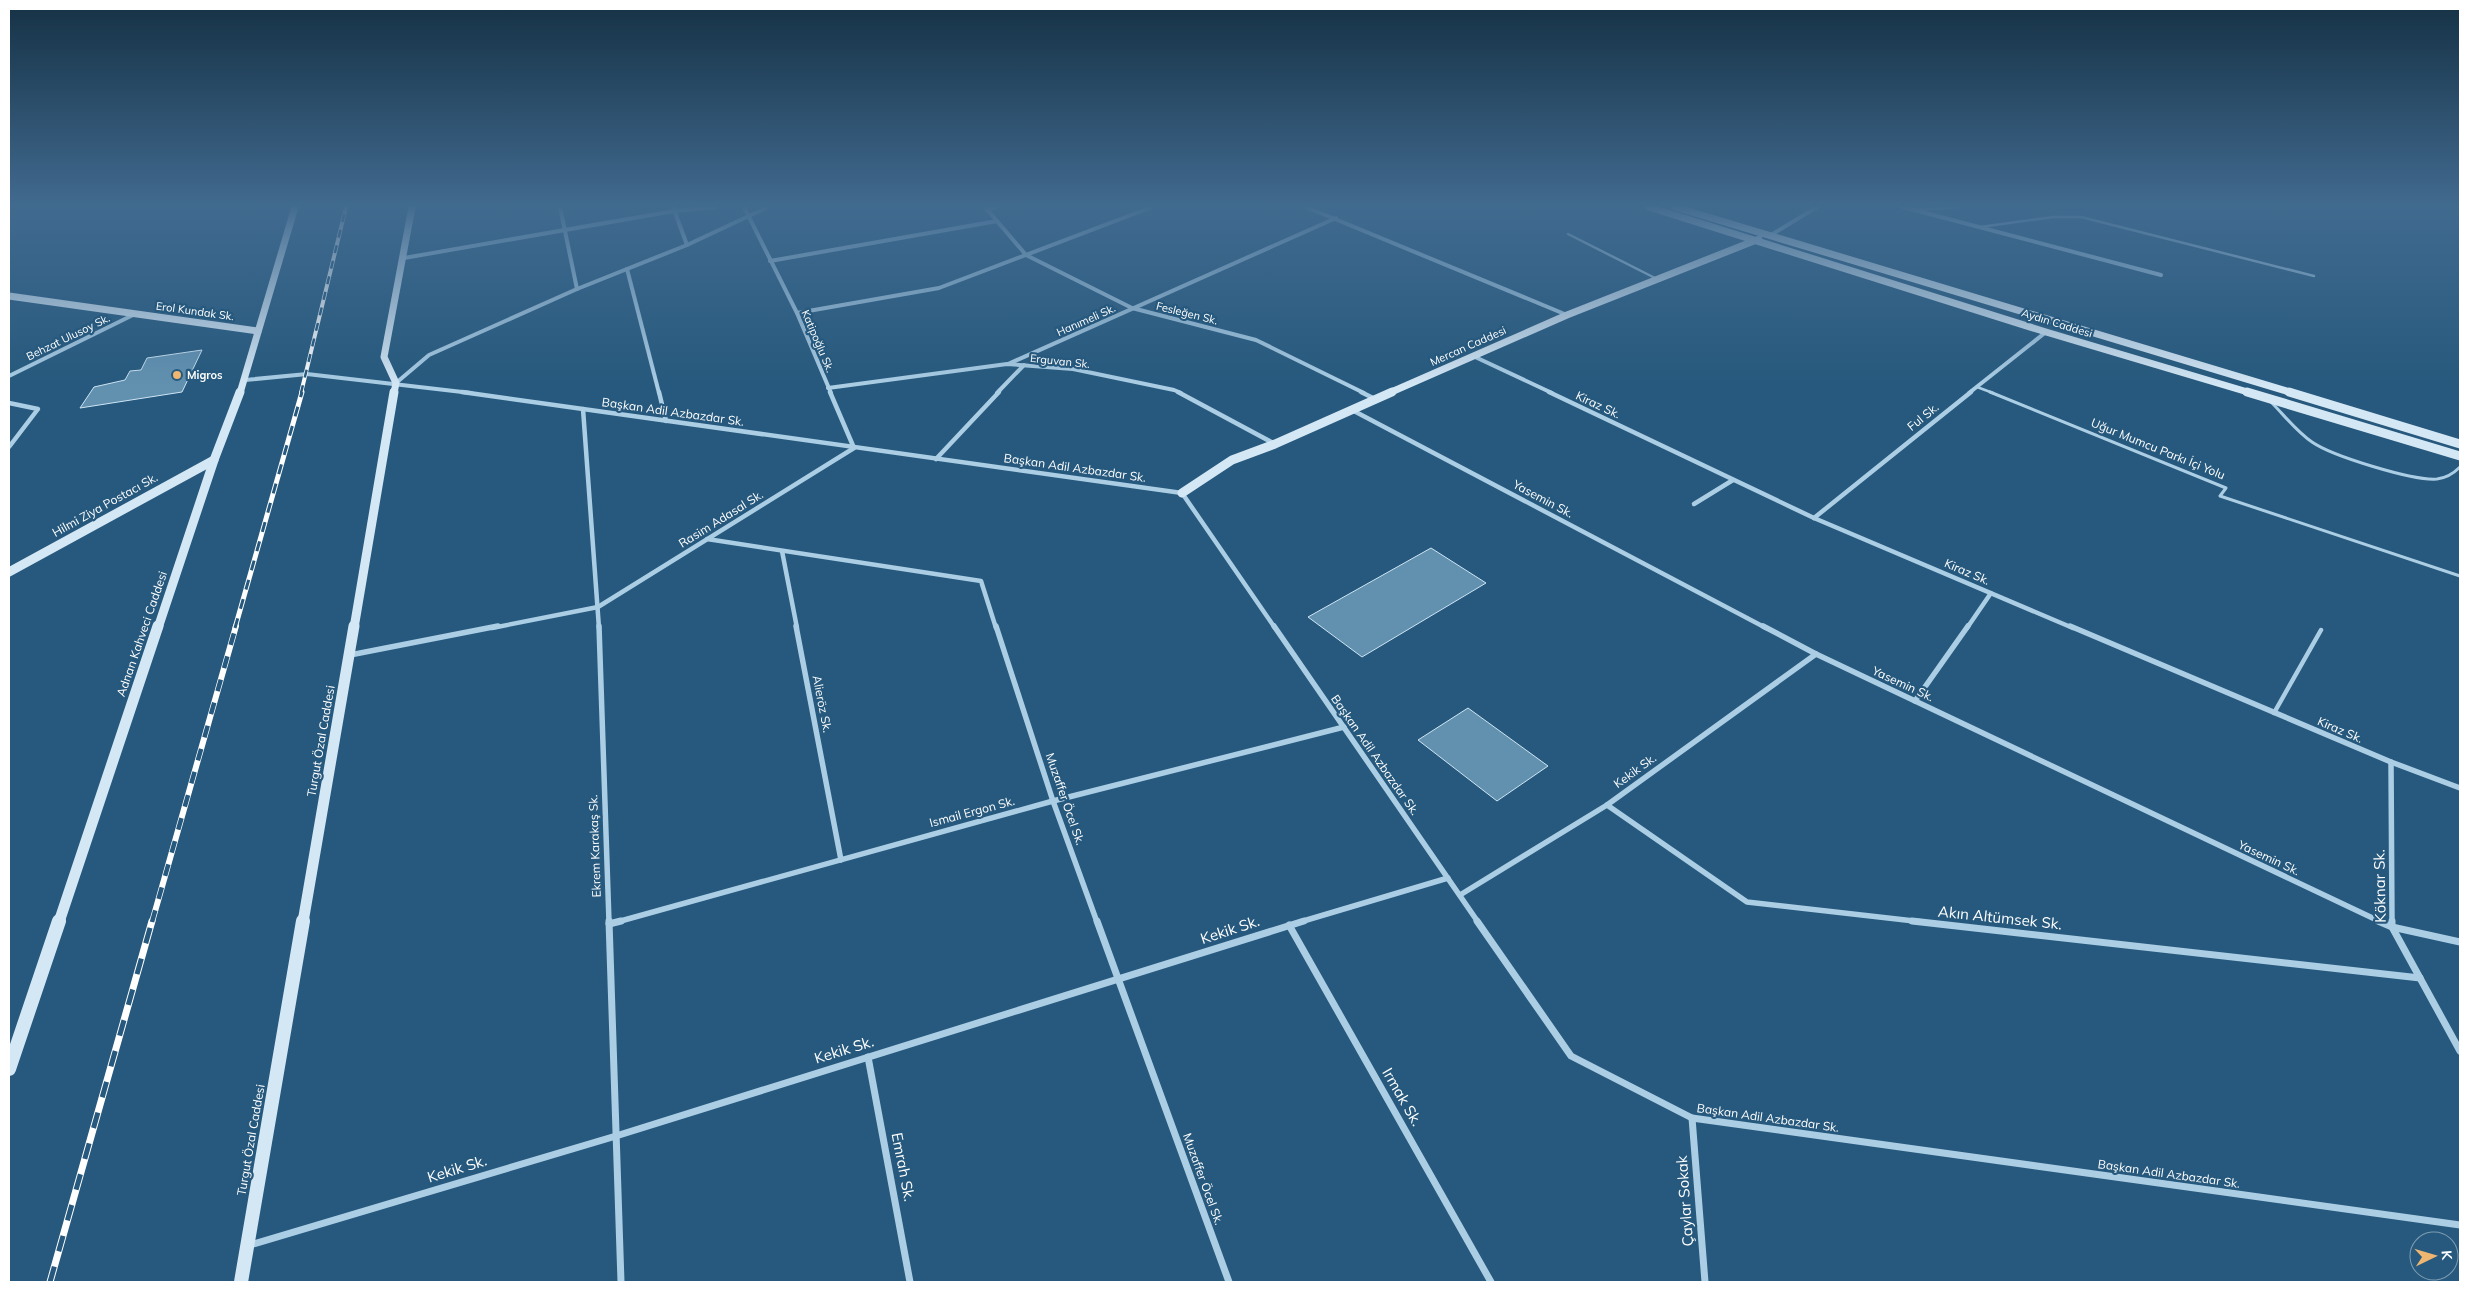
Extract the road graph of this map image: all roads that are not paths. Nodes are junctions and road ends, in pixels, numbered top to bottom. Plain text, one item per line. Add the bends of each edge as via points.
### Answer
1 (277, 267) edge
2 (402, 267) edge
3 (573, 267) edge
4 (631, 267) edge
5 (773, 267) edge
6 (994, 267) edge
7 (1050, 267) edge
8 (1224, 267) edge
9 (1453, 267) edge
10 (1634, 267) edge
11 (1688, 267) edge
12 (1843, 267) edge
13 (1878, 267) edge
14 (2135, 267) edge
15 (2279, 267) edge
16 (627, 269) junction
17 (2161, 274) dead end
18 (2314, 276) dead end
19 (1658, 279) junction
20 (577, 289) junction
21 (9, 296) edge
22 (1132, 308) junction
23 (797, 312) junction
24 (135, 314) junction
25 (1567, 315) junction
26 (258, 331) junction
27 (2046, 332) junction
28 (1473, 356) junction
29 (1007, 364) junction
30 (1024, 365) junction
31 (9, 376) edge
32 (245, 380) junction
33 (396, 383) junction
34 (1977, 387) junction
35 (828, 388) junction
36 (2268, 398) junction
37 (1375, 399) junction
38 (9, 403) edge
39 (583, 409) junction
40 (1352, 409) junction
41 (666, 421) junction
42 (1275, 444) junction
43 (2460, 444) edge
44 (9, 446) edge
45 (854, 448) junction
46 (2460, 456) edge
47 (936, 459) junction
48 (214, 460) junction
49 (2460, 467) edge
50 (1733, 480) junction
51 (1182, 493) junction
52 (1694, 504) dead end
53 (1814, 518) junction
54 (707, 539) junction
55 (782, 551) junction
56 (9, 572) edge
57 (2460, 576) edge
58 (1991, 593) junction
59 (598, 606) junction
60 (2321, 630) dead end
61 (1816, 654) junction
62 (350, 655) junction
63 (1915, 701) junction
64 (2274, 713) junction
65 (1344, 727) junction
66 (2391, 762) junction
67 (2460, 788) edge
68 (1053, 802) junction
69 (1607, 805) junction
70 (842, 860) junction
71 (1448, 878) junction
72 (1460, 896) junction
73 (609, 924) junction
74 (1289, 925) junction
75 (2392, 927) junction
76 (2460, 942) edge
77 (2420, 978) junction
78 (1118, 980) junction
79 (2460, 1051) edge
80 (868, 1057) junction
81 (9, 1069) edge
82 (1692, 1118) junction
83 (616, 1136) junction
84 (2460, 1225) edge
85 (247, 1246) junction
86 (241, 1282) edge
87 (621, 1282) edge
88 (910, 1282) edge
89 (1229, 1282) edge
90 (1491, 1282) edge
91 (1705, 1282) edge

1 - 26 main road, Adnan Kahveci Caddesi
2 - 33 main road via 384,357
3 - 20 street
4 - 16 street
5 - 23 street, Katipoğlu Sk.
6 - 23 street via 939,288
7 - 22 street, Fesleğen Sk.
8 - 22 street, Hanımeli Sk.
9 - 25 street
10 - 19 lane
11 - 19 main road, Mercan Caddesi
12 - 27 main road, Aydın Caddesi
13 - 43 main road, Aydın Caddesi
14 - 17 street
15 - 18 lane
16 - 20 street
16 - 41 street
19 - 25 main road, Mercan Caddesi
20 - 33 street via 429,355
21 - 24 main road, Erol Kundak Sk.
22 - 29 street, Hanımeli Sk.
22 - 37 street, Fesleğen Sk. via 1256,340
23 - 35 street, Katipoğlu Sk.
24 - 26 main road, Erol Kundak Sk.
24 - 31 street, Behzat Ulusoy Sk.
25 - 28 main road, Mercan Caddesi
26 - 32 main road, Adnan Kahveci Caddesi
27 - 34 street, Ful Sk.
27 - 36 main road, Aydın Caddesi
28 - 37 main road, Mercan Caddesi
28 - 50 street, Kiraz Sk.
29 - 30 street, Erguvan Sk.
29 - 35 street, Erguvan Sk.
30 - 42 street, Erguvan Sk. via 1073,369 1174,390
30 - 47 street
32 - 33 street, Başkan Adil Azbazdar Sk. via 307,374
32 - 48 main road, Adnan Kahveci Caddesi
33 - 39 street, Başkan Adil Azbazdar Sk.
33 - 62 main road, Turgut Özal Caddesi
34 - 53 street, Ful Sk.
34 - 57 lane, Uğur Mumcu Parkı İçi Yolu via 2226,488 2220,496
35 - 45 street, Katipoğlu Sk.
36 - 46 main road, Aydın Caddesi
36 - 49 lane via 2312,442 2326,449 2419,478 2436,479 2453,474
37 - 40 main road, Mercan Caddesi
38 - 44 street via 38,409
39 - 41 street, Başkan Adil Azbazdar Sk.
39 - 59 street, Ekrem Karakaş Sk.
40 - 42 main road, Mercan Caddesi
40 - 61 street, Yasemin Sk.
41 - 45 street, Başkan Adil Azbazdar Sk.
42 - 51 main road, Mercan Caddesi via 1232,460
45 - 47 street, Başkan Adil Azbazdar Sk.
45 - 54 street, Rasim Adasal Sk.
47 - 51 street, Başkan Adil Azbazdar Sk.
48 - 56 main road, Hilmi Ziya Postacı Sk.
48 - 81 main road, Adnan Kahveci Caddesi
50 - 52 street
50 - 53 street, Kiraz Sk.
51 - 65 street, Başkan Adil Azbazdar Sk.
53 - 58 street, Kiraz Sk.
54 - 55 street, Muzaffer Öcel Sk.
54 - 59 street, Rasim Adasal Sk.
55 - 68 street, Muzaffer Öcel Sk. via 981,581
55 - 70 street, Alieröz Sk.
58 - 63 street
58 - 64 street, Kiraz Sk.
59 - 62 street
59 - 73 street, Ekrem Karakaş Sk.
60 - 64 lane
61 - 63 street, Yasemin Sk.
61 - 69 street, Kekik Sk.
62 - 85 main road, Turgut Özal Caddesi
63 - 75 street, Yasemin Sk.
64 - 66 street, Kiraz Sk.
65 - 68 street, Ismail Ergon Sk.
65 - 71 street, Başkan Adil Azbazdar Sk.
66 - 67 street, Kiraz Sk.
66 - 75 street, Köknar Sk.
68 - 70 street, Ismail Ergon Sk.
68 - 78 street, Muzaffer Öcel Sk.
69 - 72 street, Kekik Sk.
69 - 77 street, Akın Altümsek Sk. via 1747,902
70 - 73 street, Ismail Ergon Sk.
71 - 72 street, Başkan Adil Azbazdar Sk.
71 - 74 street, Kekik Sk.
72 - 82 street, Başkan Adil Azbazdar Sk. via 1571,1056
73 - 83 street, Ekrem Karakaş Sk.
74 - 78 street, Kekik Sk.
74 - 90 street, Irmak Sk.
75 - 76 street, Yasemin Sk.
75 - 77 street, Köknar Sk.
77 - 79 street, Köknar Sk.
78 - 80 street, Kekik Sk.
78 - 89 street, Muzaffer Öcel Sk.
80 - 83 street, Kekik Sk.
80 - 88 street, Emrah Sk.
82 - 84 street, Başkan Adil Azbazdar Sk.
82 - 91 street, Çaylar Sokak
83 - 85 street, Kekik Sk.
83 - 87 street, Ekrem Karakaş Sk.
85 - 86 main road, Turgut Özal Caddesi

